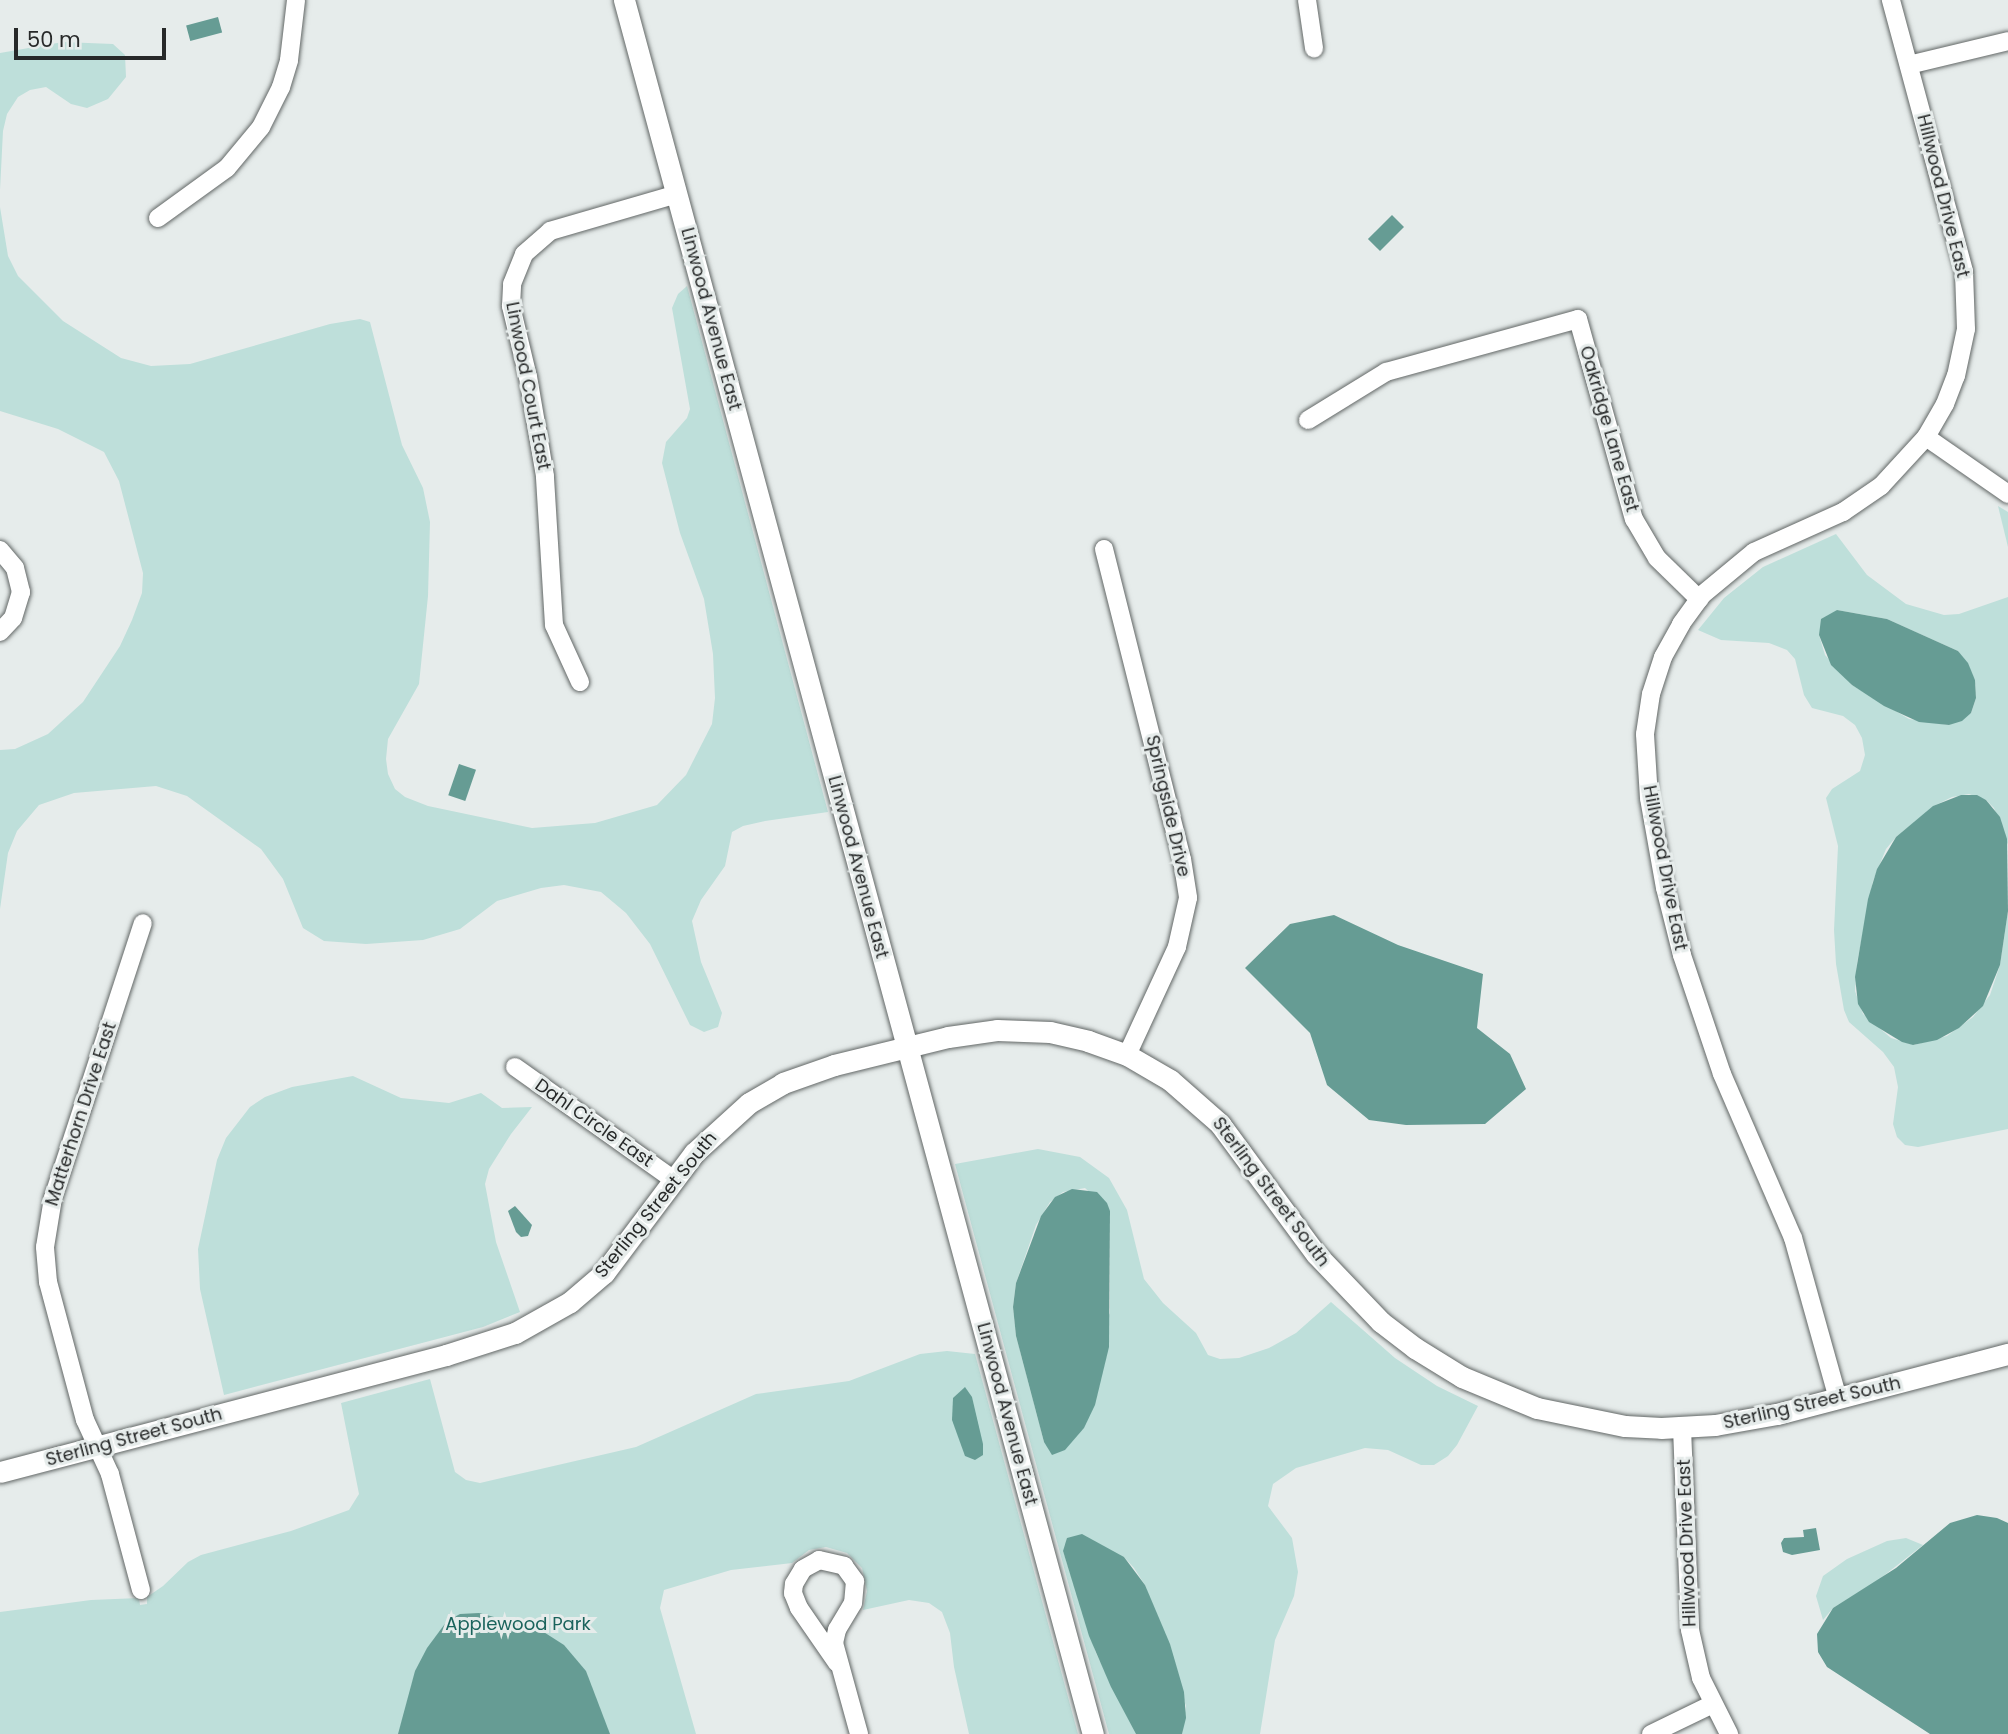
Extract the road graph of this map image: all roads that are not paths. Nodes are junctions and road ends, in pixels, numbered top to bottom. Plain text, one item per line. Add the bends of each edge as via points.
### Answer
1 (296, 0) edge
2 (624, 0) edge
3 (1307, 0) edge
4 (1891, 0) edge
5 (2008, 41) edge
6 (1314, 48) dead end
7 (1909, 65) junction
8 (677, 194) junction
9 (159, 218) dead end
10 (1308, 421) dead end
11 (1926, 437) junction
12 (2008, 494) edge
13 (0, 550) edge
14 (1104, 550) dead end
15 (1699, 599) junction
16 (0, 632) edge
17 (580, 682) dead end
18 (143, 923) dead end
19 (907, 1046) junction
20 (1127, 1055) junction
21 (515, 1067) dead end
22 (674, 1180) junction
23 (2008, 1354) edge
24 (1838, 1399) junction
25 (1682, 1428) junction
26 (97, 1446) junction
27 (0, 1472) edge
28 (141, 1590) dead end
29 (837, 1663) junction
30 (1713, 1704) junction
31 (859, 1734) edge
32 (1093, 1734) edge
33 (1651, 1734) edge
34 (1729, 1734) edge

1 - 9 street via 285,74 261,127 228,167
2 - 8 street, Linwood Avenue East
3 - 6 street
4 - 7 street, Hillwood Drive East
5 - 7 street
7 - 11 street, Hillwood Drive East via 1957,241 1966,292 1966,329 1956,376
8 - 17 street, Linwood Court East via 550,231 524,254 512,284 512,306 545,477 554,625
8 - 19 street, Linwood Avenue East
10 - 15 street, Oakridge Lane East via 1386,372 1578,319 1634,519 1657,558
11 - 12 street
11 - 15 street, Hillwood Drive East via 1875,492 1843,512 1754,552
13 - 16 street via 15,568 21,592 16,613
14 - 20 street, Springside Drive via 1188,898 1177,947
15 - 24 street, Hillwood Drive East via 1663,657 1647,713 1646,775 1658,855 1700,1016 1793,1238
18 - 26 street, Matterhorn Drive East via 52,1198 46,1230 48,1282 85,1420
19 - 20 street, Sterling Street South via 1009,1030 1068,1036
19 - 22 street, Sterling Street South via 817,1070 765,1093 718,1128
19 - 32 street, Linwood Avenue East
20 - 25 street, Sterling Street South via 1170,1080 1215,1118 1333,1274 1374,1316 1415,1348 1473,1382 1537,1408 1614,1424
21 - 22 street, Dahl Circle East
22 - 26 street, Sterling Street South via 604,1272 569,1302 527,1328 446,1355
23 - 24 street, Sterling Street South
24 - 25 street, Sterling Street South via 1745,1421
25 - 30 street, Hillwood Drive East via 1688,1615 1696,1662
26 - 27 street, Sterling Street South
26 - 28 street, Matterhorn Drive East via 110,1474
29 - 29 street via 835,1636 853,1603 856,1587 844,1566 819,1560 803,1569 793,1593
29 - 31 street
30 - 33 street
30 - 34 street, Hillwood Drive East

